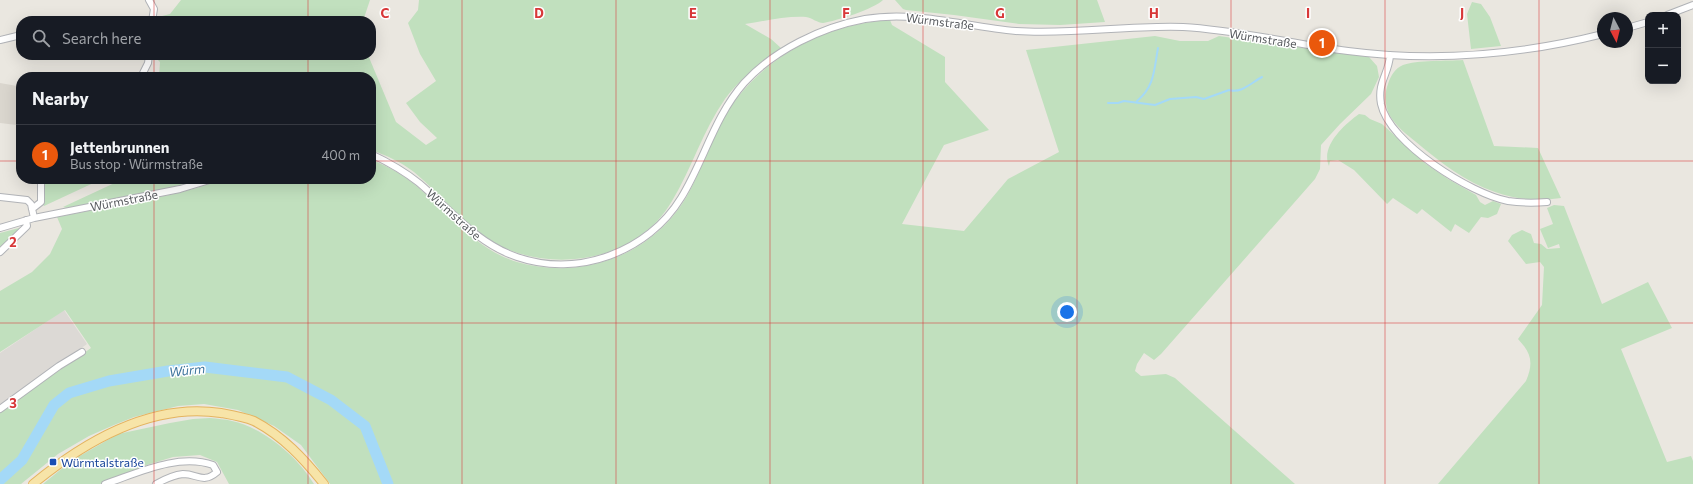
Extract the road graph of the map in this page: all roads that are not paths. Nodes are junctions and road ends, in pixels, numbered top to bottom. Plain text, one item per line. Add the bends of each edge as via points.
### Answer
1 (149, 0) edge
2 (1693, 5) edge
3 (1675, 12) edge
4 (153, 16) edge
5 (1645, 23) edge
6 (1633, 26) edge
7 (16, 35) edge
8 (1597, 35) edge
9 (0, 40) edge
10 (1390, 55) junction
11 (148, 60) edge
12 (144, 72) edge
13 (376, 157) edge
14 (41, 184) edge
15 (197, 184) edge
16 (0, 197) edge
17 (1547, 202) dead end
18 (32, 209) junction
19 (34, 218) junction
20 (26, 220) junction
21 (0, 228) edge
22 (0, 252) edge
23 (82, 352) dead end
24 (0, 409) edge
25 (33, 484) edge
26 (105, 484) edge
27 (156, 484) edge
28 (324, 484) edge

1 - 4 street via 154,9
2 - 3 street
5 - 6 street
7 - 9 street
8 - 10 street, Würmstraße via 1539,48 1490,54
10 - 13 street, Würmstraße via 1185,27 1042,32 904,16 884,16 842,24 823,30 788,48 746,80 715,126 682,197 647,236 621,251 589,262 570,264 534,262 494,247 459,221 402,170
10 - 17 street via 1380,95 1384,114 1396,132 1434,165 1475,189 1507,201
11 - 12 street
14 - 18 street via 41,202
15 - 19 street, Würmstraße
16 - 18 street via 27,200
18 - 19 street
19 - 20 street, Würmstraße
20 - 21 street, Würmstraße
20 - 22 street via 27,226
23 - 24 street
25 - 28 main road via 72,454 115,430 179,412 202,411 252,421 270,430 296,451
26 - 27 street via 160,466 186,462 204,462 213,465 217,472 204,479 186,474 178,475

